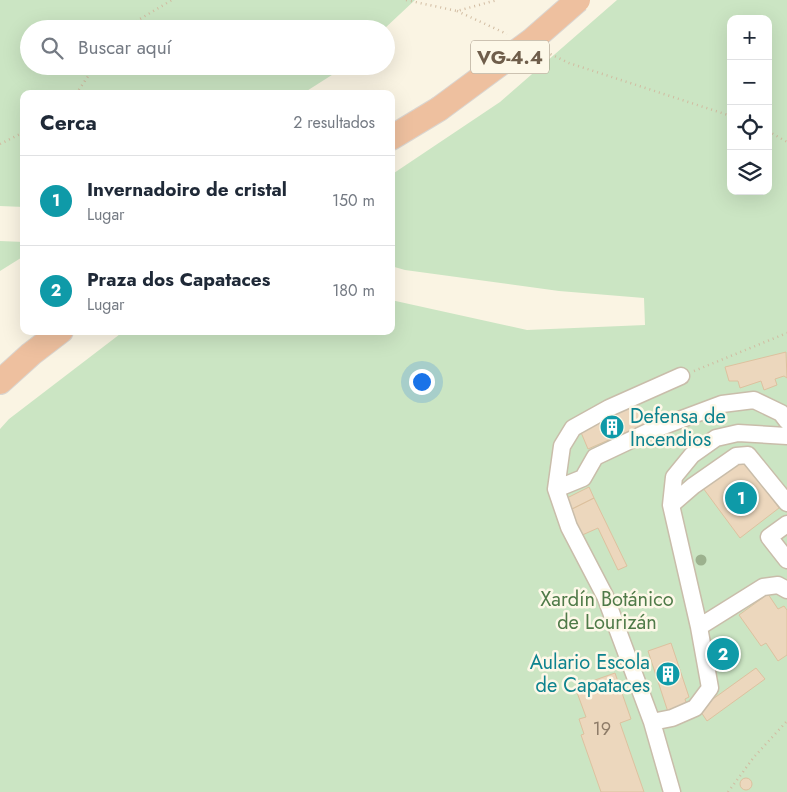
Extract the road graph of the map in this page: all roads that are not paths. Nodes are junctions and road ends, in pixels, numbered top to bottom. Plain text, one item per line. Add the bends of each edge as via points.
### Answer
1 (578, 0) edge
2 (395, 136) edge
3 (56, 335) edge
4 (681, 376) road end
5 (0, 382) edge
6 (787, 421) edge
7 (787, 436) edge
8 (556, 489) junction
9 (787, 504) edge
10 (671, 505) junction
11 (787, 524) edge
12 (787, 560) edge
13 (787, 590) edge
14 (700, 626) junction
15 (652, 722) junction
16 (672, 792) edge

1 - 2 highway, VG-4.4, bridge via 531,42 439,109
3 - 5 highway
4 - 8 street via 573,428 562,446
6 - 8 street via 782,413 754,400 722,404 595,456 583,478
7 - 10 street via 738,433 716,438 692,455 674,477
8 - 15 street via 569,527 605,596
9 - 10 street via 748,455 736,456
10 - 14 street
11 - 12 street via 769,537
13 - 14 street via 778,585 763,587
14 - 15 street via 710,688 695,708
15 - 16 street

